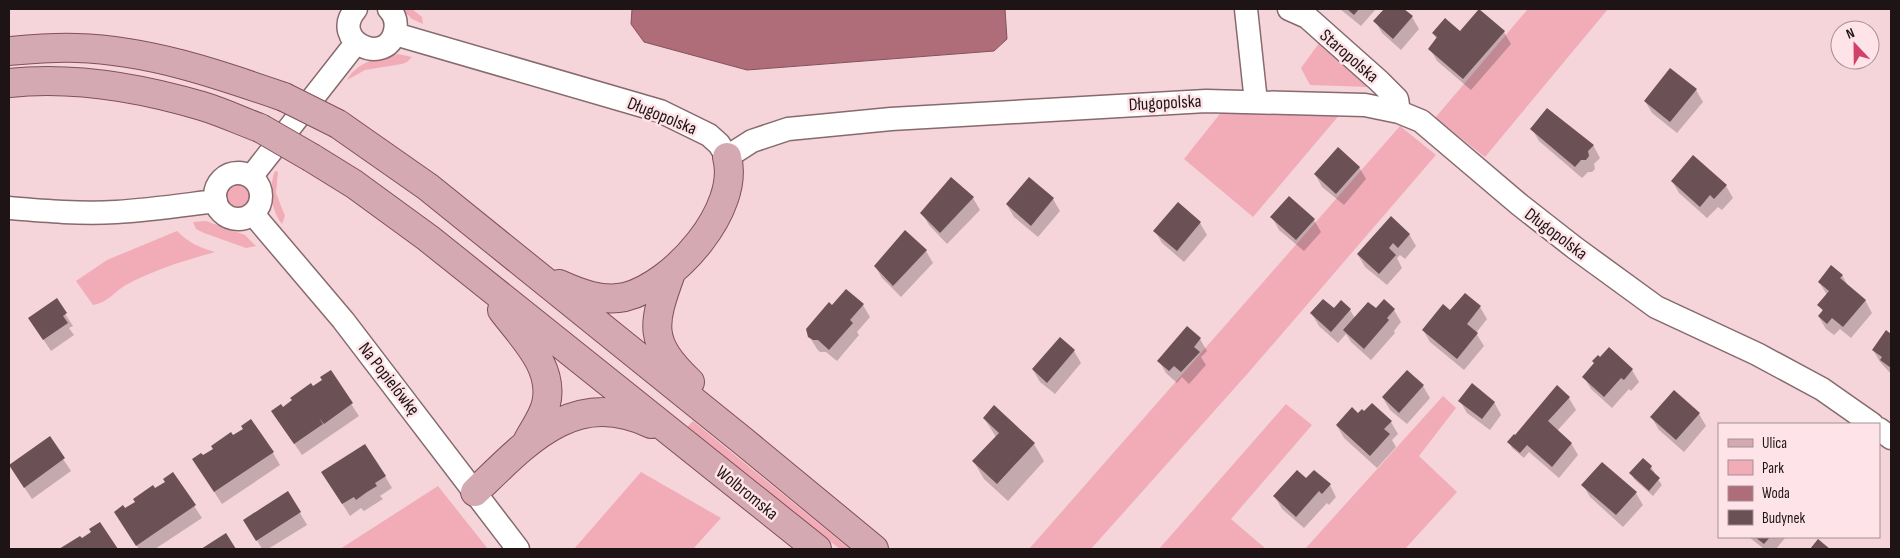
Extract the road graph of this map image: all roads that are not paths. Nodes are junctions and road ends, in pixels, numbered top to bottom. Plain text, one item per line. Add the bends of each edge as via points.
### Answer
1 (356, 9) edge
2 (389, 9) edge
3 (1246, 9) edge
4 (1289, 9) edge
5 (395, 34) junction
6 (356, 43) junction
7 (9, 51) edge
8 (9, 83) edge
9 (1256, 102) junction
10 (1400, 112) junction
11 (727, 157) junction
12 (252, 177) junction
13 (216, 201) junction
14 (9, 208) edge
15 (253, 214) junction
16 (671, 273) junction
17 (540, 277) junction
18 (480, 279) junction
19 (1871, 423) edge
20 (1880, 430) edge
21 (677, 436) junction
22 (1891, 438) edge
23 (743, 441) junction
24 (527, 442) junction
25 (475, 492) junction
26 (518, 549) edge
27 (817, 549) edge
28 (874, 549) edge

1 - 6 street via 348,24
2 - 5 street via 395,18
3 - 9 street
4 - 10 street, Staropolska via 1307,17 1361,65 1397,99
5 - 6 street via 391,41 378,49
5 - 11 street, Długopolska via 660,111 709,135
6 - 12 street
7 - 17 main road, bridge via 79,48 118,52 183,64 284,97 338,124 428,187
8 - 18 main road, bridge via 49,81 118,87 204,107 260,128 386,207
9 - 10 street, Długopolska via 1365,105
9 - 11 street, Długopolska via 1088,107 788,129 752,140
10 - 19 street, Długopolska via 1422,121 1520,206 1656,307 1757,354 1822,389
11 - 16 main road via 730,168 728,188 722,205 710,229
12 - 13 street via 236,173 229,175 218,186
12 - 15 street via 261,195
13 - 14 street via 114,212
13 - 15 street via 230,218 245,218
15 - 25 street, Na Popielówkę via 343,320
16 - 17 main road via 642,290 606,299
16 - 23 main road via 658,312 657,330 662,345 672,365 708,399
17 - 23 main road
18 - 21 main road
18 - 24 main road via 534,352 546,376 546,405
20 - 22 street
21 - 24 main road via 615,412 588,412 564,419
21 - 27 main road, Wolbromska
23 - 28 main road
24 - 25 main road
25 - 26 street, Na Popielówkę

